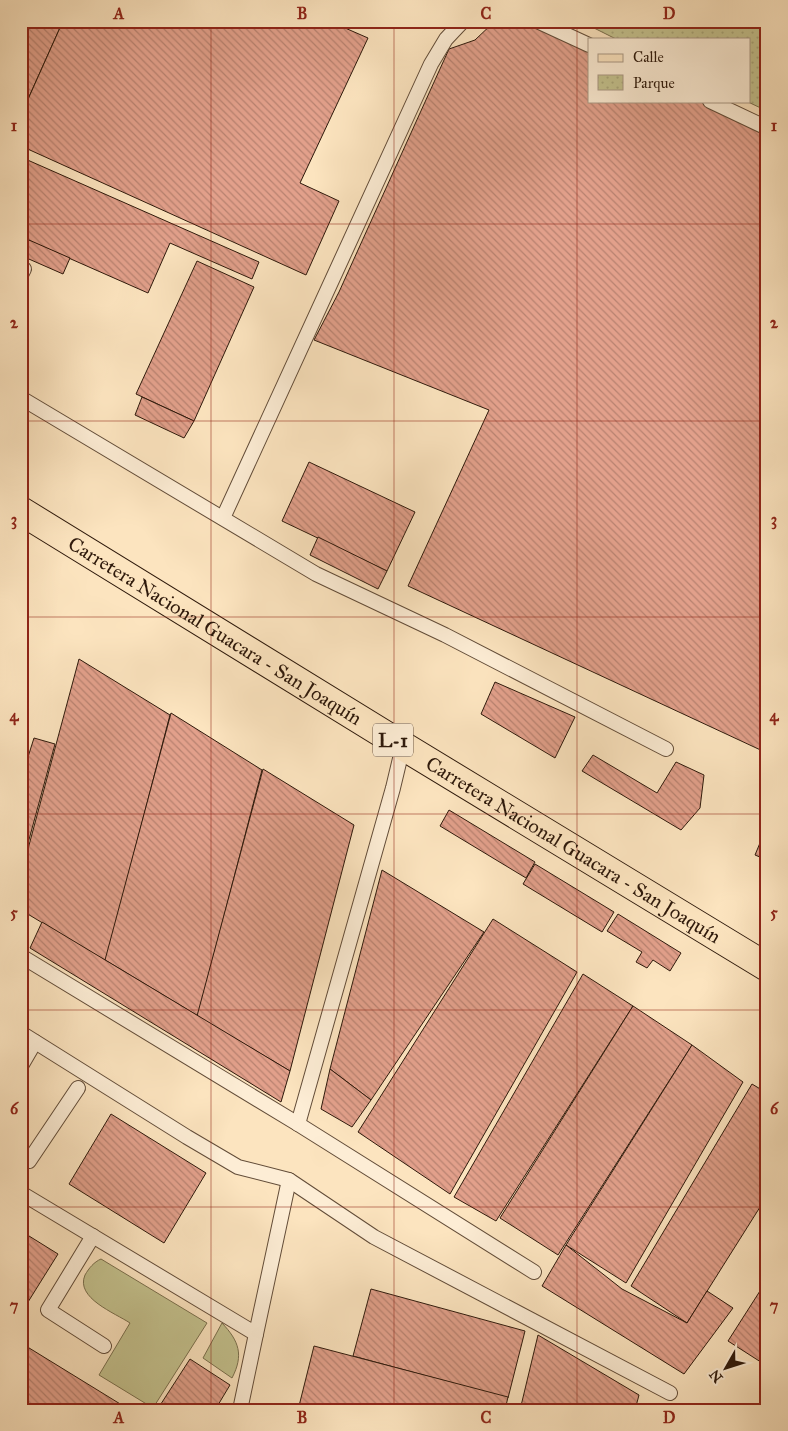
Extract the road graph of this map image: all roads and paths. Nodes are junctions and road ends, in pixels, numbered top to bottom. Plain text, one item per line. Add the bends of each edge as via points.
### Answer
1 (463, 21) edge
2 (537, 21) edge
3 (588, 45) edge
4 (712, 102) edge
5 (767, 128) edge
6 (21, 398) edge
7 (21, 511) edge
8 (223, 518) junction
9 (403, 746) junction
10 (666, 749) dead end
11 (21, 956) edge
12 (767, 967) edge
13 (21, 1033) edge
14 (35, 1042) junction
15 (21, 1066) edge
16 (78, 1088) dead end
17 (298, 1124) junction
18 (21, 1160) edge
19 (290, 1180) junction
20 (21, 1193) edge
21 (93, 1236) junction
22 (534, 1272) dead end
23 (256, 1334) junction
24 (104, 1346) dead end
25 (670, 1393) dead end
26 (240, 1410) edge

1 - 8 lane via 446,39 432,64
2 - 3 lane
4 - 5 lane
6 - 8 lane
7 - 9 main road, Carretera Nacional Guacara - San Joaquín / L-1
8 - 10 lane via 316,574 445,635
9 - 12 main road, Carretera Nacional Guacara - San Joaquín / L-1
9 - 17 lane
11 - 17 lane
13 - 14 lane
14 - 15 lane
14 - 19 lane via 238,1167
16 - 18 lane via 29,1162
17 - 22 lane
19 - 23 lane
19 - 25 lane via 374,1237
20 - 21 lane
21 - 23 lane
21 - 24 lane via 48,1310
23 - 26 lane

